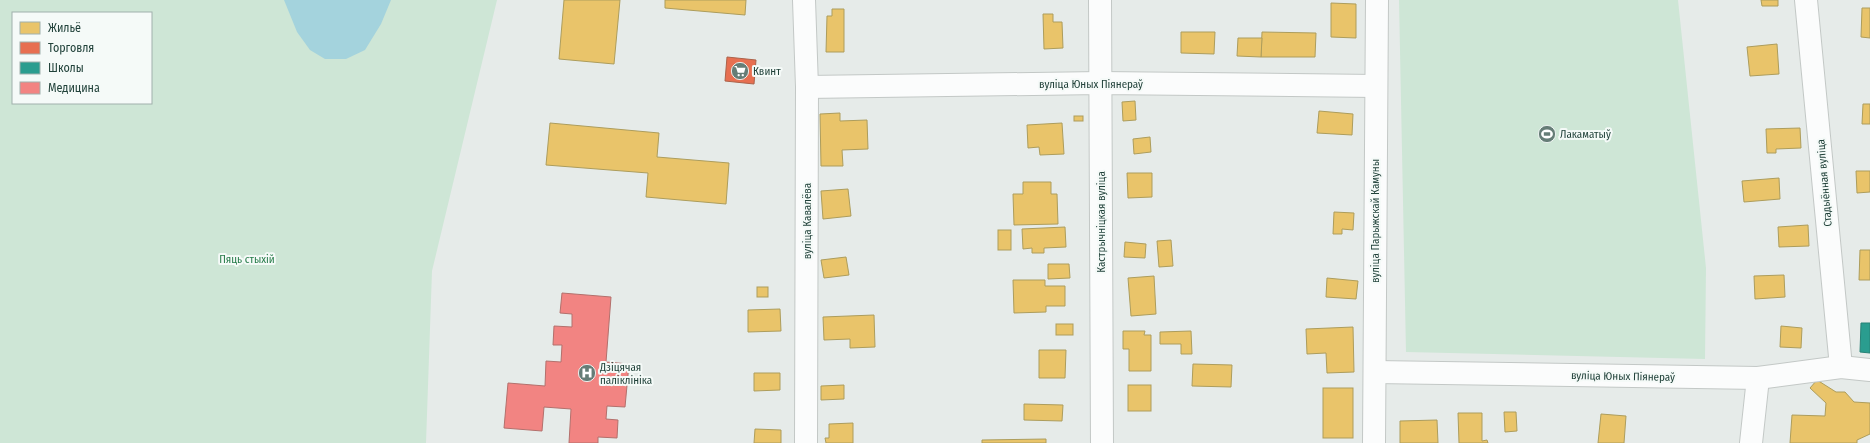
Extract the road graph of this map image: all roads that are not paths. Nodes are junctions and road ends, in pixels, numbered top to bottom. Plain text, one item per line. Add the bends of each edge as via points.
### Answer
1 (804, 0) edge
2 (1100, 0) edge
3 (1377, 0) edge
4 (1806, 0) edge
5 (1100, 83) junction
6 (1376, 86) junction
7 (807, 87) junction
8 (1841, 366) junction
9 (1870, 370) edge
10 (1375, 372) junction
11 (1758, 378) junction
12 (806, 443) edge
13 (1102, 443) edge
14 (1374, 443) edge
15 (1750, 443) edge

1 - 7 street, вуліца Кавалёва
2 - 5 street, Кастрычніцкая вуліца
3 - 6 street, вуліца Парыжскай Камуны
4 - 8 street, Стадыённая вуліца
5 - 6 street, вуліца Юных Піянераў
5 - 7 street, вуліца Юных Піянераў
5 - 13 street, Кастрычніцкая вуліца
6 - 10 street, вуліца Парыжскай Камуны
7 - 12 street, вуліца Кавалёва
8 - 9 street, вуліца Юных Піянераў
8 - 11 street, вуліца Юных Піянераў
10 - 11 street, вуліца Юных Піянераў
10 - 14 street, вуліца Парыжскай Камуны
11 - 15 street

